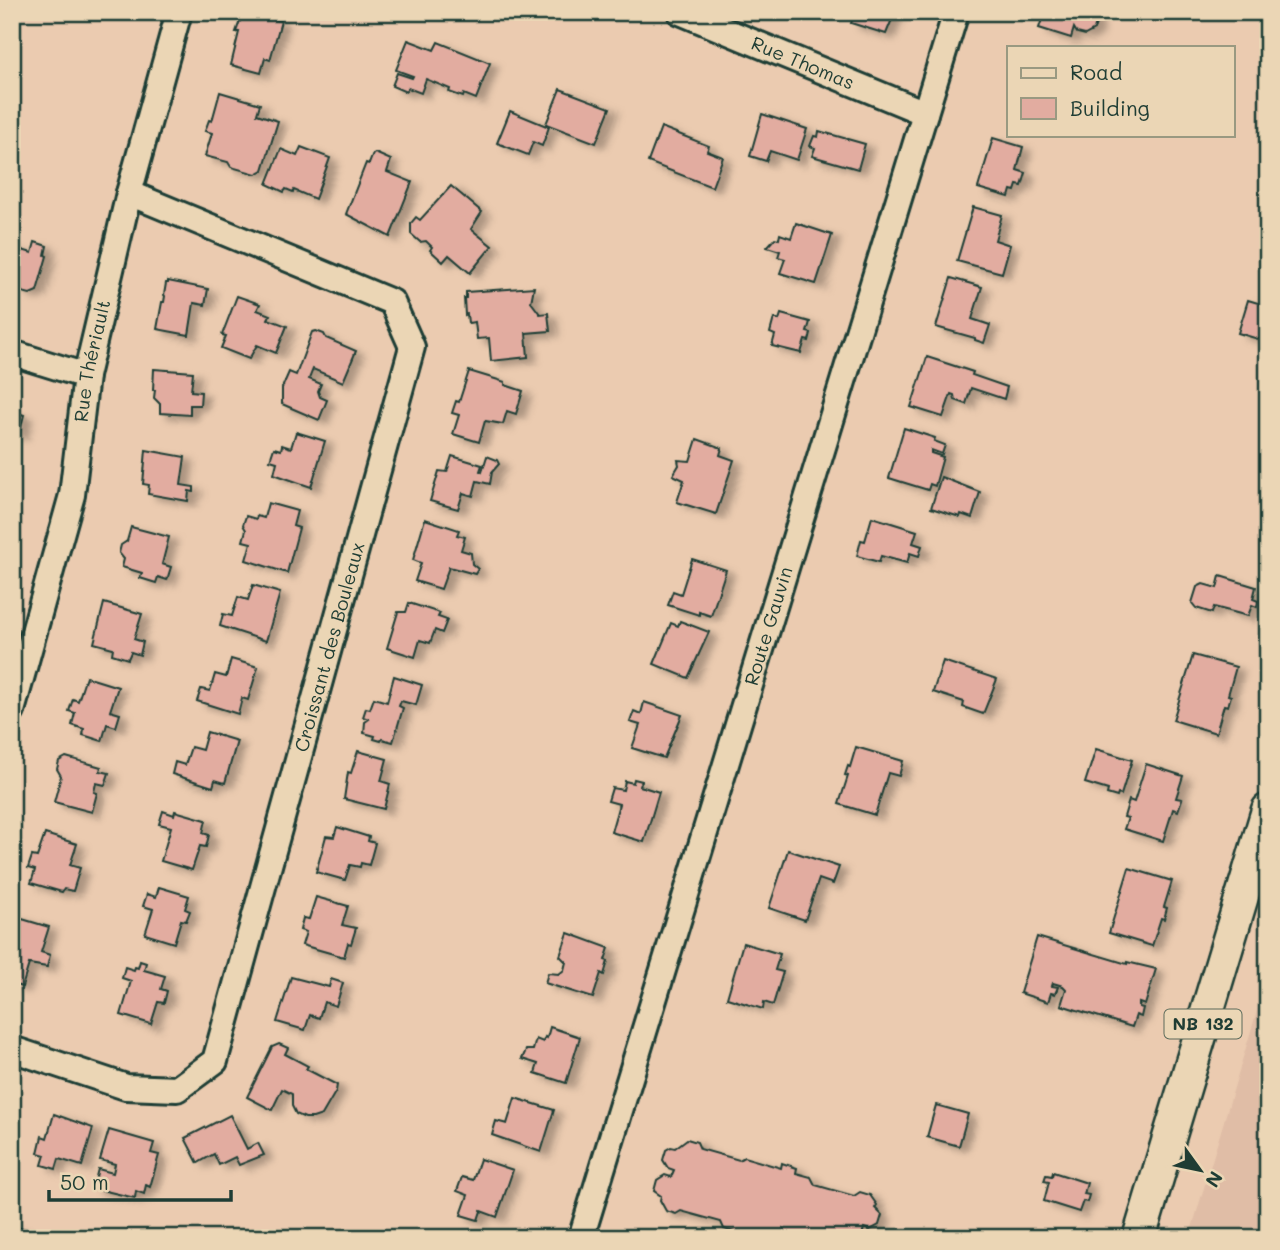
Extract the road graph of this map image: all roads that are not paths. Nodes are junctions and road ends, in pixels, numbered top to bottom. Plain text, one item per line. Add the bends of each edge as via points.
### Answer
1 (179, 12) edge
2 (680, 12) edge
3 (956, 12) edge
4 (925, 113) junction
5 (129, 193) junction
6 (12, 353) edge
7 (86, 376) junction
8 (12, 711) edge
9 (1268, 810) edge
10 (12, 1049) edge
11 (581, 1238) edge
12 (1139, 1238) edge

1 - 5 street, Rue Thériault
2 - 4 street, Rue Thomas
3 - 4 street, Route Gauvin
4 - 11 street, Route Gauvin
5 - 7 street, Rue Thériault
5 - 10 street, Croissant des Bouleaux via 392,302 412,347 215,1061 177,1088 126,1087
6 - 7 street
7 - 8 street, Rue Thériault via 72,495
9 - 12 main road, NB 132

